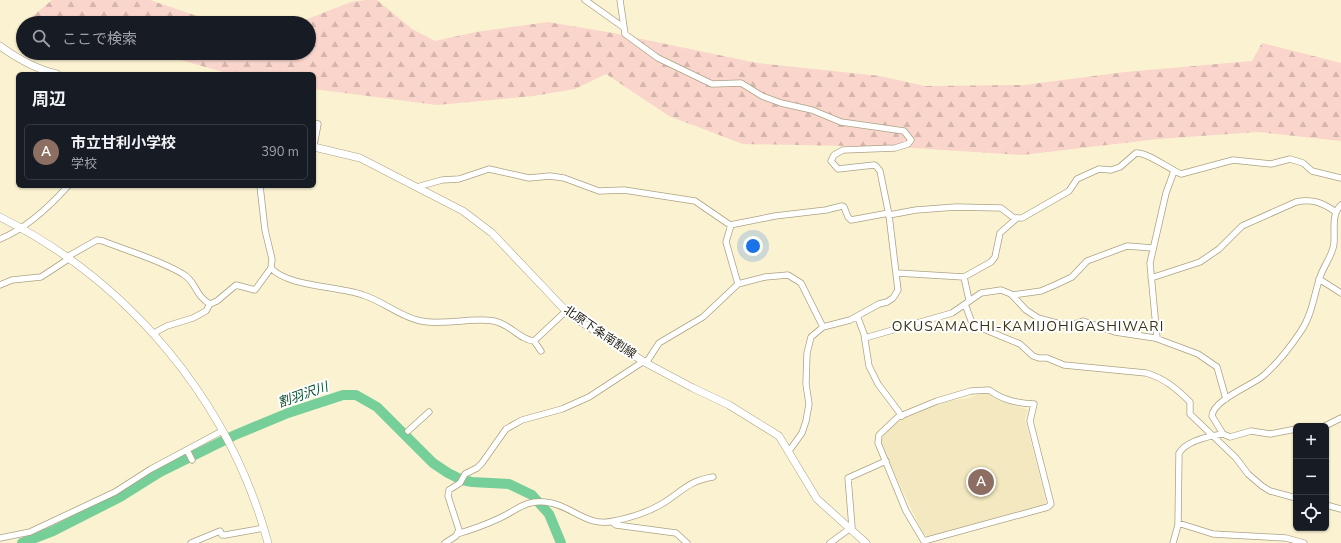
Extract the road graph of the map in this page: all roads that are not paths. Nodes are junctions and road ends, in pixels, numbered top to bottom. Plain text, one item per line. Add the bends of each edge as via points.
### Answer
1 (585, 0) edge
2 (620, 0) edge
3 (623, 27) junction
4 (0, 46) edge
5 (16, 58) edge
6 (21, 60) edge
7 (48, 72) edge
8 (316, 124) edge
9 (316, 135) edge
10 (316, 147) edge
11 (1174, 171) junction
12 (1341, 178) edge
13 (417, 187) junction
14 (66, 188) edge
15 (260, 188) edge
16 (1341, 205) edge
17 (1336, 212) junction
18 (889, 214) junction
19 (0, 217) edge
20 (1017, 218) junction
21 (731, 225) junction
22 (21, 228) junction
23 (0, 239) edge
24 (1153, 248) junction
25 (68, 257) junction
26 (271, 268) junction
27 (897, 274) junction
28 (964, 277) junction
29 (1151, 278) junction
30 (1319, 280) junction
31 (738, 284) junction
32 (0, 285) edge
33 (1341, 293) edge
34 (1012, 296) junction
35 (967, 302) junction
36 (210, 304) junction
37 (566, 312) junction
38 (858, 318) junction
39 (823, 327) junction
40 (154, 333) junction
41 (865, 338) junction
42 (1157, 338) junction
43 (534, 341) junction
44 (541, 351) dead end
45 (645, 362) junction
46 (1226, 399) junction
47 (429, 412) dead end
48 (902, 416) junction
49 (1341, 418) edge
50 (1329, 424) edge
51 (1293, 430) edge
52 (408, 431) dead end
53 (224, 434) junction
54 (1223, 434) junction
55 (1212, 436) junction
56 (187, 451) junction
57 (789, 451) junction
58 (192, 460) dead end
59 (886, 462) junction
60 (713, 477) dead end
61 (1293, 497) edge
62 (1329, 506) edge
63 (1341, 509) edge
64 (612, 522) junction
65 (1178, 523) junction
66 (264, 528) junction
67 (849, 530) junction
68 (457, 534) junction
69 (0, 538) edge
70 (924, 542) edge
71 (191, 543) edge
72 (268, 543) edge
73 (445, 543) edge
74 (687, 543) edge
75 (830, 543) edge
76 (866, 543) edge
77 (1173, 543) edge
78 (1304, 543) edge

1 - 3 street
2 - 3 street
3 - 18 street via 625,34 658,58 712,84 741,83 762,96 812,110 834,120 900,130 908,134 911,140 908,144 895,148 843,150 834,155 831,161 838,169 876,166 880,171
4 - 5 main road
6 - 7 main road
8 - 9 street
10 - 13 main road, 北原下条南割線 via 360,158
11 - 12 street via 1188,174 1234,160 1271,164 1290,159 1303,162 1312,171
11 - 20 street via 1147,155 1136,153 1120,167 1111,170 1099,169 1077,179 1069,191 1027,216
11 - 24 street
13 - 21 street via 442,180 459,180 489,169 529,178 550,176 564,178 599,191 624,190 695,201
13 - 37 main road, 北原下条南割線 via 463,211 492,233
14 - 22 street
15 - 26 street via 265,230 272,259
16 - 17 street
17 - 29 street via 1316,201 1296,202 1242,226 1205,259
17 - 30 street via 1334,245
18 - 20 street via 956,207 1001,208
18 - 21 street via 851,220 842,206
18 - 27 street
19 - 22 main road
20 - 28 street via 1000,233 995,257 991,262
21 - 31 street via 726,242
22 - 23 street
22 - 25 main road
24 - 29 street
24 - 34 street via 1127,246 1087,261 1072,277 1055,285 1041,291
25 - 32 street via 41,277 12,280
25 - 36 street via 97,240 103,241 158,261 184,275 200,297
25 - 40 main road via 112,292
26 - 36 street via 255,290 236,285
26 - 43 street via 274,272 300,283 349,290 364,295 419,321 494,321 514,330 525,339
27 - 28 street
27 - 38 street via 898,290 893,298
28 - 35 street
29 - 42 street
30 - 33 street
30 - 46 street via 1313,305 1301,331 1264,375
31 - 39 street via 765,277 788,275 795,278 805,289
31 - 45 street via 703,317 658,343
34 - 35 street via 1002,290 993,290 981,293
34 - 42 street via 1026,310 1045,320 1068,326 1083,321 1116,332
35 - 41 street via 952,313
35 - 55 street via 974,325 1020,344 1033,356 1064,364 1140,372 1158,377 1173,386 1190,402 1190,414
36 - 40 street via 206,310 193,318
37 - 43 street
37 - 45 main road, 北原下条南割線
38 - 39 street
38 - 41 street
39 - 57 street via 811,337 809,344 806,384 809,404 806,421 802,433
40 - 53 main road via 197,389
41 - 48 street via 869,366
42 - 46 street via 1198,354 1213,363 1219,372
43 - 44 street
45 - 57 main road, 北原下条南割線 via 746,414 779,436
45 - 68 street via 589,397 562,410 522,420 506,429 482,463 465,474 460,483 449,490 448,496 459,530
46 - 54 street via 1212,414
47 - 52 street
48 - 59 street via 879,435 878,443
48 - 70 street via 950,396 981,390 988,390 1018,403 1034,404 1030,421 1051,504 1048,507
49 - 50 street
51 - 54 street via 1270,434 1251,431 1230,437
53 - 56 street
53 - 66 main road via 254,498
54 - 55 street
55 - 61 street via 1262,486
55 - 65 street via 1184,448 1179,453
56 - 58 street
56 - 69 street via 114,492 30,532
57 - 67 main road, 北原下条南割線 via 816,499
59 - 67 street via 848,478 852,527
59 - 70 street via 906,511
60 - 64 street via 691,483 670,499 645,512
62 - 63 street
64 - 68 street via 591,521 565,506 528,502 500,518
64 - 74 street via 616,525 676,533
65 - 77 street
65 - 78 street via 1213,534 1286,538
66 - 71 street via 226,535 222,535 220,531
66 - 72 main road
67 - 75 street
67 - 76 main road, 北原下条南割線
68 - 73 street

